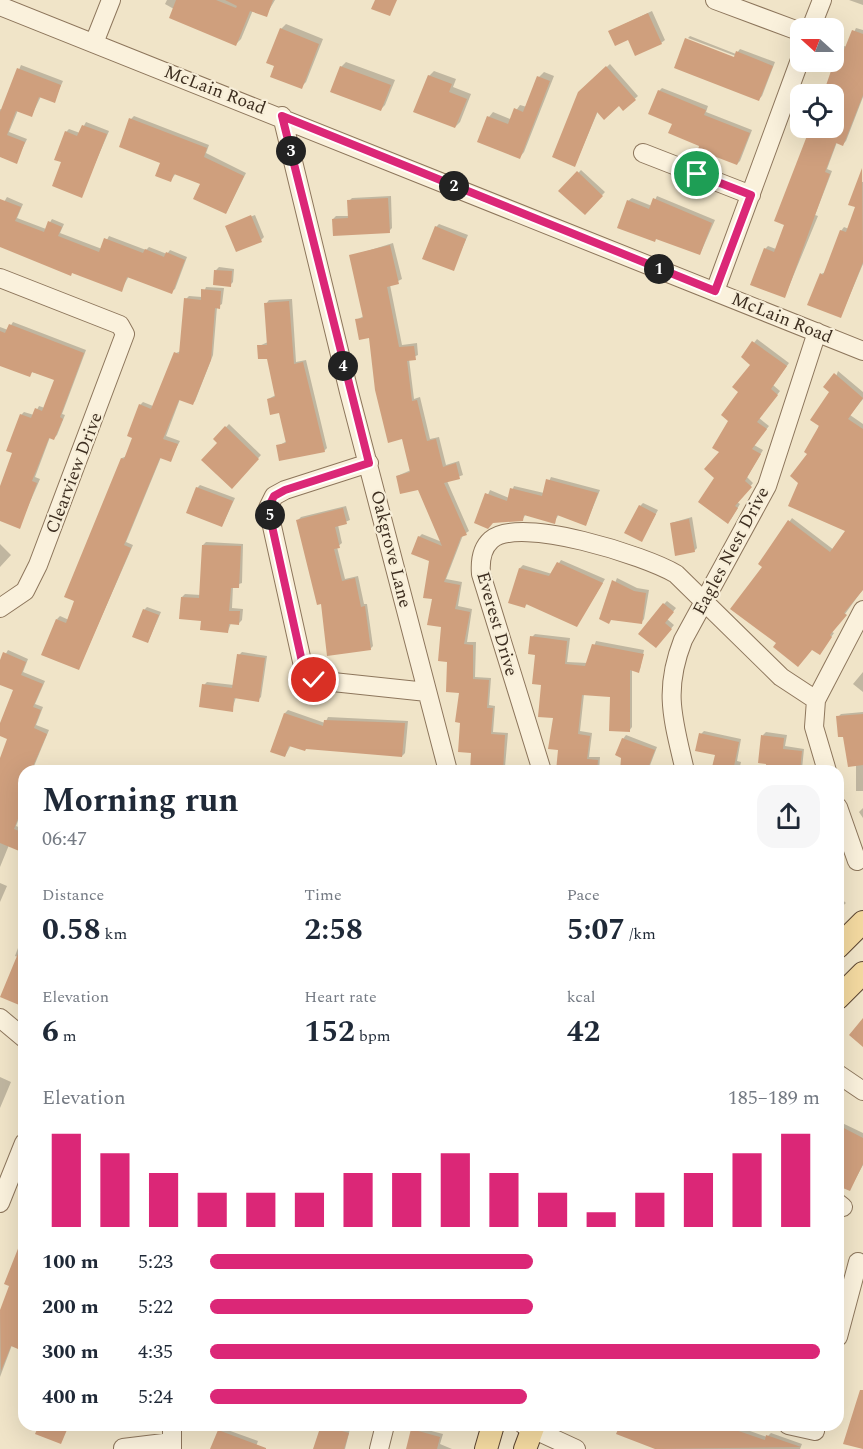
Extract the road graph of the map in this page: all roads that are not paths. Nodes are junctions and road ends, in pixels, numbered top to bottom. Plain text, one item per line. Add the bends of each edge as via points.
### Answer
1 (111, 0) edge
2 (715, 0) edge
3 (822, 0) edge
4 (0, 6) edge
5 (815, 18) edge
6 (790, 28) edge
7 (94, 43) junction
8 (796, 72) edge
9 (282, 116) junction
10 (643, 153) dead end
11 (751, 195) junction
12 (0, 278) edge
13 (715, 291) junction
14 (817, 332) junction
15 (863, 351) edge
16 (369, 463) junction
17 (704, 602) junction
18 (0, 608) edge
19 (863, 610) edge
20 (426, 692) junction
21 (816, 700) junction
22 (446, 765) edge
23 (540, 765) edge
24 (684, 765) edge
25 (825, 765) edge
26 (844, 824) edge
27 (857, 861) dead end
28 (863, 922) edge
29 (844, 941) edge
30 (863, 973) edge
31 (844, 992) edge
32 (0, 1018) edge
33 (18, 1033) edge
34 (844, 1078) edge
35 (863, 1091) edge
36 (18, 1158) edge
37 (0, 1203) edge
38 (858, 1262) dead end
39 (844, 1314) edge
40 (384, 1431) edge
41 (491, 1431) edge
42 (529, 1432) edge
43 (172, 1439) edge
44 (555, 1444) edge
45 (123, 1448) edge
46 (379, 1449) edge
47 (486, 1449) edge
48 (576, 1449) edge

1 - 7 street
2 - 6 street
3 - 5 street
4 - 7 street, McLain Road
7 - 9 street, McLain Road
8 - 11 street
9 - 13 street, McLain Road
9 - 16 street, Oakgrove Lane
10 - 11 street
11 - 13 street
12 - 18 street, Clearview Drive via 120,325 125,334 39,565 25,591
13 - 14 street, McLain Road
14 - 15 street, McLain Road
14 - 17 street, Eagles Nest Drive via 767,486
16 - 20 street, Oakgrove Lane
16 - 20 street via 285,490 274,496 268,508 303,666 314,680
17 - 21 street via 781,677
17 - 23 street, Everest Drive via 676,574 655,561 614,548 554,535 508,532 491,540 480,560 481,574
17 - 24 street, Eagles Nest Drive via 683,640 671,682 670,699
19 - 21 street
20 - 22 street, Oakgrove Lane
21 - 25 street via 814,727
26 - 27 street
28 - 29 main road
30 - 31 main road
32 - 33 street
34 - 35 street
36 - 37 street
38 - 39 street
40 - 46 street
41 - 47 main road
42 - 44 street
43 - 45 street
44 - 48 street

